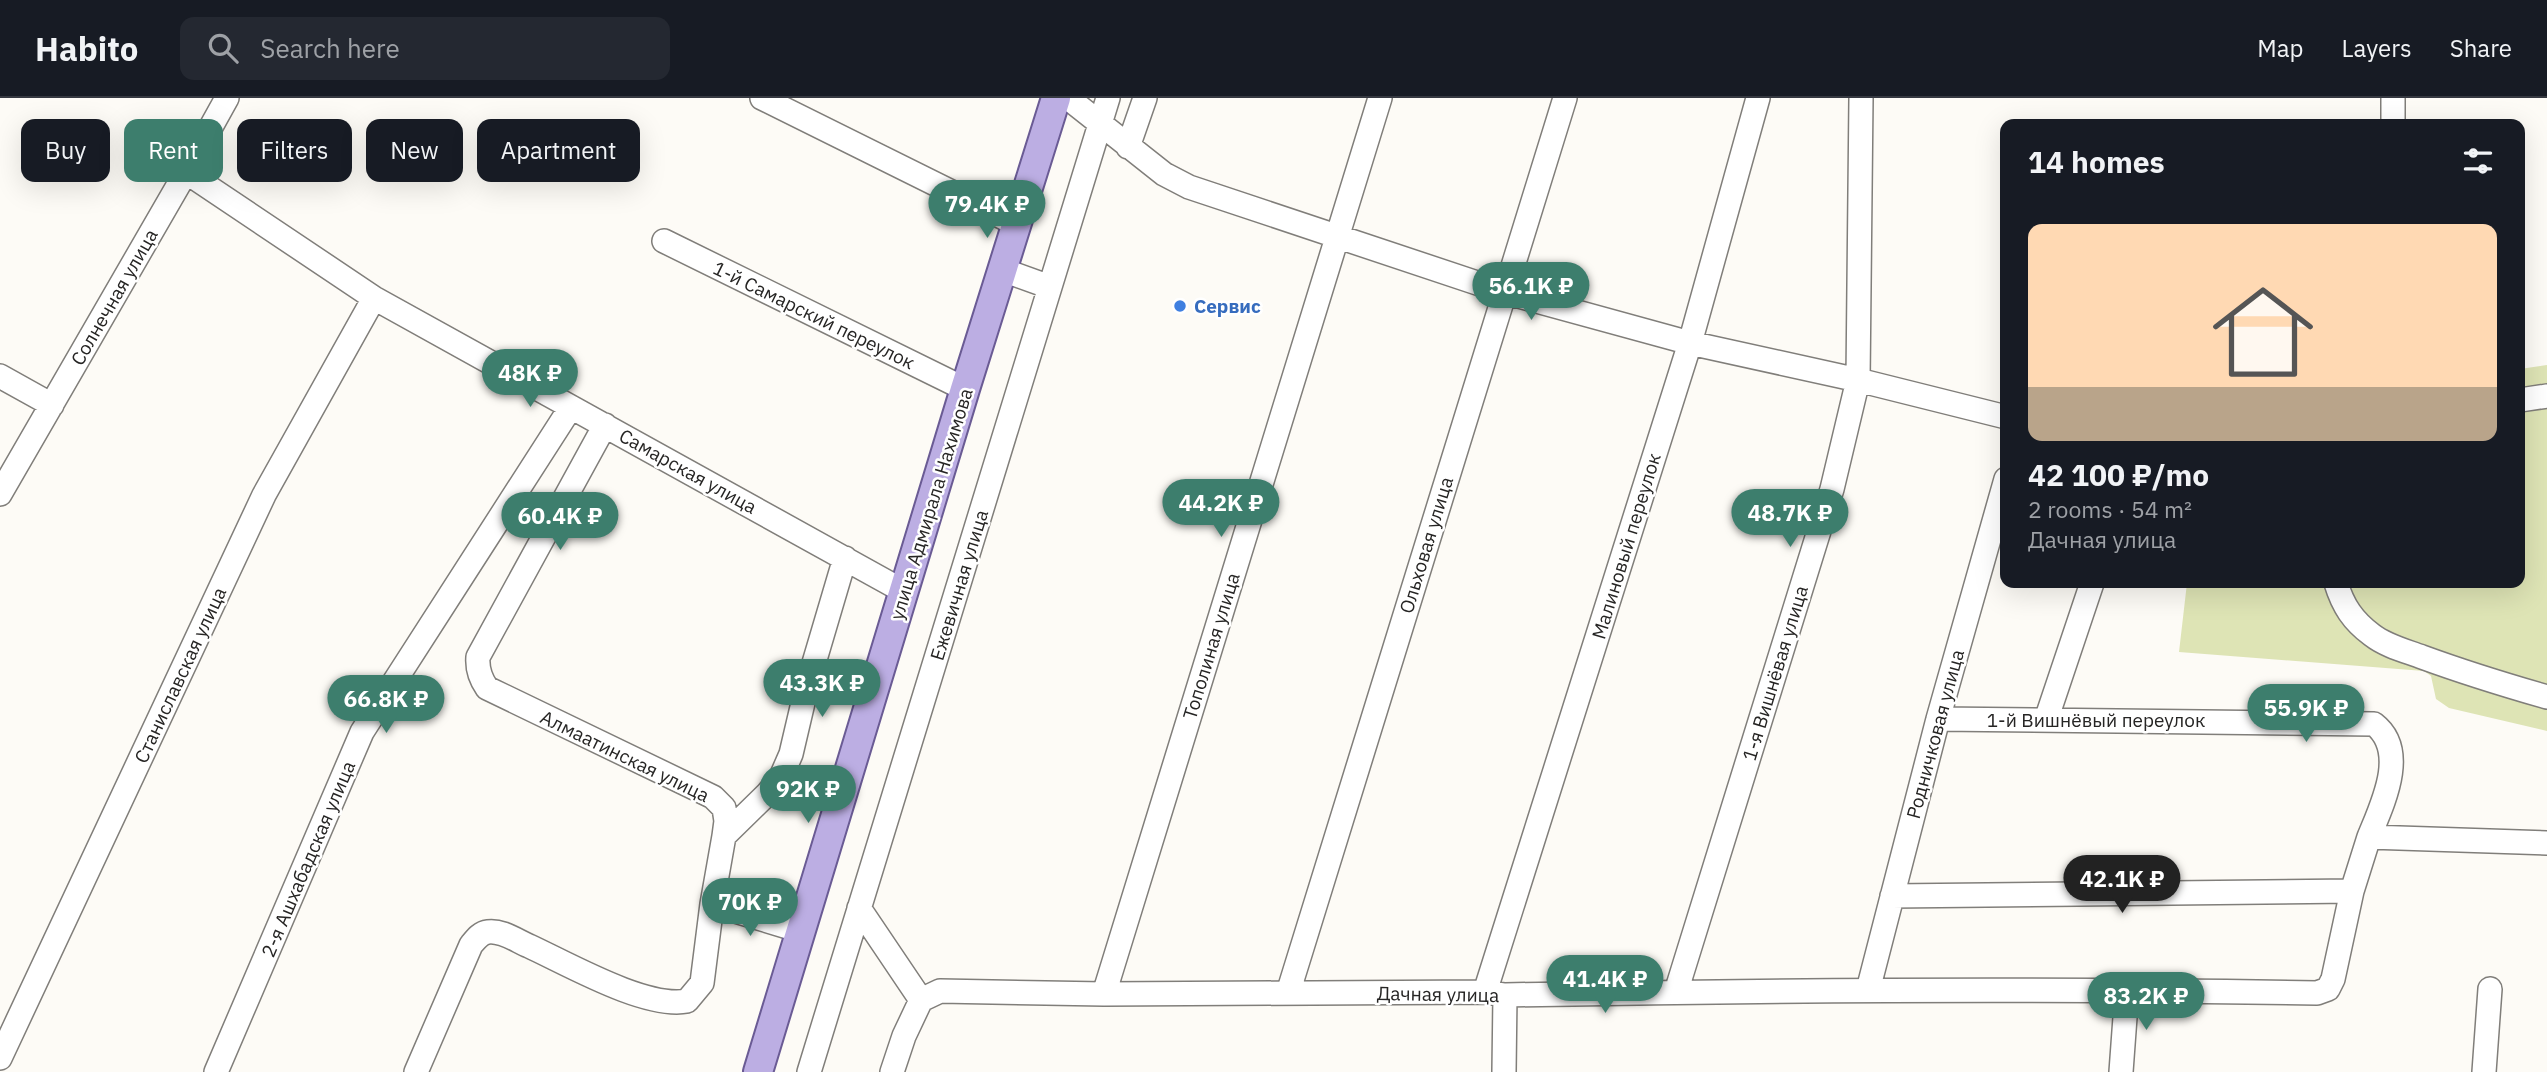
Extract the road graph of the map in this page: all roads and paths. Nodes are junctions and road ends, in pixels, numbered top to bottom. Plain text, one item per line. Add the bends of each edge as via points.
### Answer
1 (226, 98) edge
2 (762, 98) edge
3 (1056, 98) edge
4 (1068, 98) edge
5 (1108, 98) edge
6 (1145, 98) edge
7 (1380, 98) edge
8 (1565, 98) edge
9 (1758, 98) edge
10 (1861, 98) edge
11 (2393, 98) edge
12 (215, 119) edge
13 (2393, 119) edge
14 (1100, 125) junction
15 (1128, 147) junction
16 (180, 182) edge
17 (201, 182) edge
18 (1018, 225) junction
19 (1337, 235) junction
20 (664, 242) dead end
21 (1003, 270) junction
22 (1050, 287) junction
23 (1504, 292) junction
24 (374, 298) junction
25 (1690, 343) junction
26 (0, 376) edge
27 (1858, 380) junction
28 (965, 389) junction
29 (2547, 396) edge
30 (2525, 399) edge
31 (52, 405) junction
32 (571, 407) junction
33 (2000, 416) edge
34 (605, 425) junction
35 (0, 494) edge
36 (2000, 500) edge
37 (845, 558) junction
38 (2090, 588) edge
39 (2338, 588) edge
40 (905, 592) junction
41 (2547, 697) edge
42 (1938, 719) junction
43 (2046, 720) junction
44 (724, 836) junction
45 (2369, 837) junction
46 (2547, 843) edge
47 (2351, 891) junction
48 (1892, 895) junction
49 (712, 904) junction
50 (859, 908) junction
51 (801, 931) junction
52 (2328, 989) joint
53 (2490, 989) dead end
54 (1868, 990) junction
55 (2127, 990) junction
56 (1676, 992) junction
57 (1288, 993) junction
58 (1495, 993) junction
59 (1104, 994) junction
60 (921, 1000) junction
61 (0, 1058) edge
62 (216, 1072) edge
63 (416, 1072) edge
64 (758, 1072) edge
65 (809, 1072) edge
66 (892, 1072) edge
67 (1504, 1072) edge
68 (2121, 1072) edge
69 (2483, 1072) edge

1 - 12 street, Солнечная улица
2 - 18 street
3 - 18 main road, улица Адмирала Нахимова
4 - 14 street
5 - 14 street, Ежевичная улица
6 - 15 street
7 - 19 street, Тополиная улица
8 - 23 street, Ольховая улица
9 - 25 street, Малиновый переулок
10 - 27 street, 1-я Вишнёвая улица
11 - 13 street
14 - 15 street
14 - 22 street, Ежевичная улица
15 - 19 street via 1189,187
16 - 31 street, Солнечная улица
17 - 24 street, Самарская улица
18 - 21 main road, улица Адмирала Нахимова
19 - 23 street
19 - 59 street, Тополиная улица
20 - 28 street, 1-й Самарский переулок
21 - 22 street
21 - 28 main road, улица Адмирала Нахимова
22 - 50 street, Ежевичная улица
23 - 25 street
23 - 57 street, Ольховая улица
24 - 32 street, Самарская улица
24 - 61 street, Станиславская улица via 264,495
25 - 27 street
25 - 58 street, Малиновый переулок
26 - 31 street
27 - 33 street
27 - 56 street, 1-я Вишнёвая улица via 1832,489
28 - 40 main road, улица Адмирала Нахимова
29 - 30 street
31 - 35 street, Солнечная улица
32 - 34 street, Самарская улица
32 - 62 street, 2-я Ашхабадская улица via 362,732
34 - 37 street, Самарская улица
34 - 44 street, Алмаатинская улица via 478,657 479,673 487,688 713,797 724,808
36 - 42 street, Родничковая улица
37 - 40 street, Самарская улица
37 - 44 street via 781,777
38 - 43 street
39 - 41 street via 2342,603 2373,636 2387,644
40 - 51 main road, улица Адмирала Нахимова
42 - 43 street, 1-й Вишнёвый переулок
42 - 48 street, Родничковая улица
43 - 45 street, 1-й Вишнёвый переулок via 2374,724 2387,739 2390,775 2389,789
44 - 49 street, Алмаатинская улица
45 - 46 street
45 - 47 street, 1-й Вишнёвый переулок
47 - 48 street
47 - 52 street, 1-й Вишнёвый переулок
48 - 54 street, Родничковая улица
49 - 51 street
49 - 63 street, Алмаатинская улица via 702,983 687,1002 653,1000 497,932 478,936
50 - 60 street
50 - 65 street, Ежевичная улица
51 - 64 main road, улица Адмирала Нахимова
52 - 55 street, Дачная улица via 2317,993
53 - 69 street
54 - 55 street, Дачная улица
54 - 56 street, Дачная улица
55 - 68 street
56 - 58 street, Дачная улица
57 - 58 street, Дачная улица
57 - 59 street, Дачная улица
58 - 67 street, Малиновый переулок
59 - 60 street, Дачная улица via 940,991
60 - 66 street

